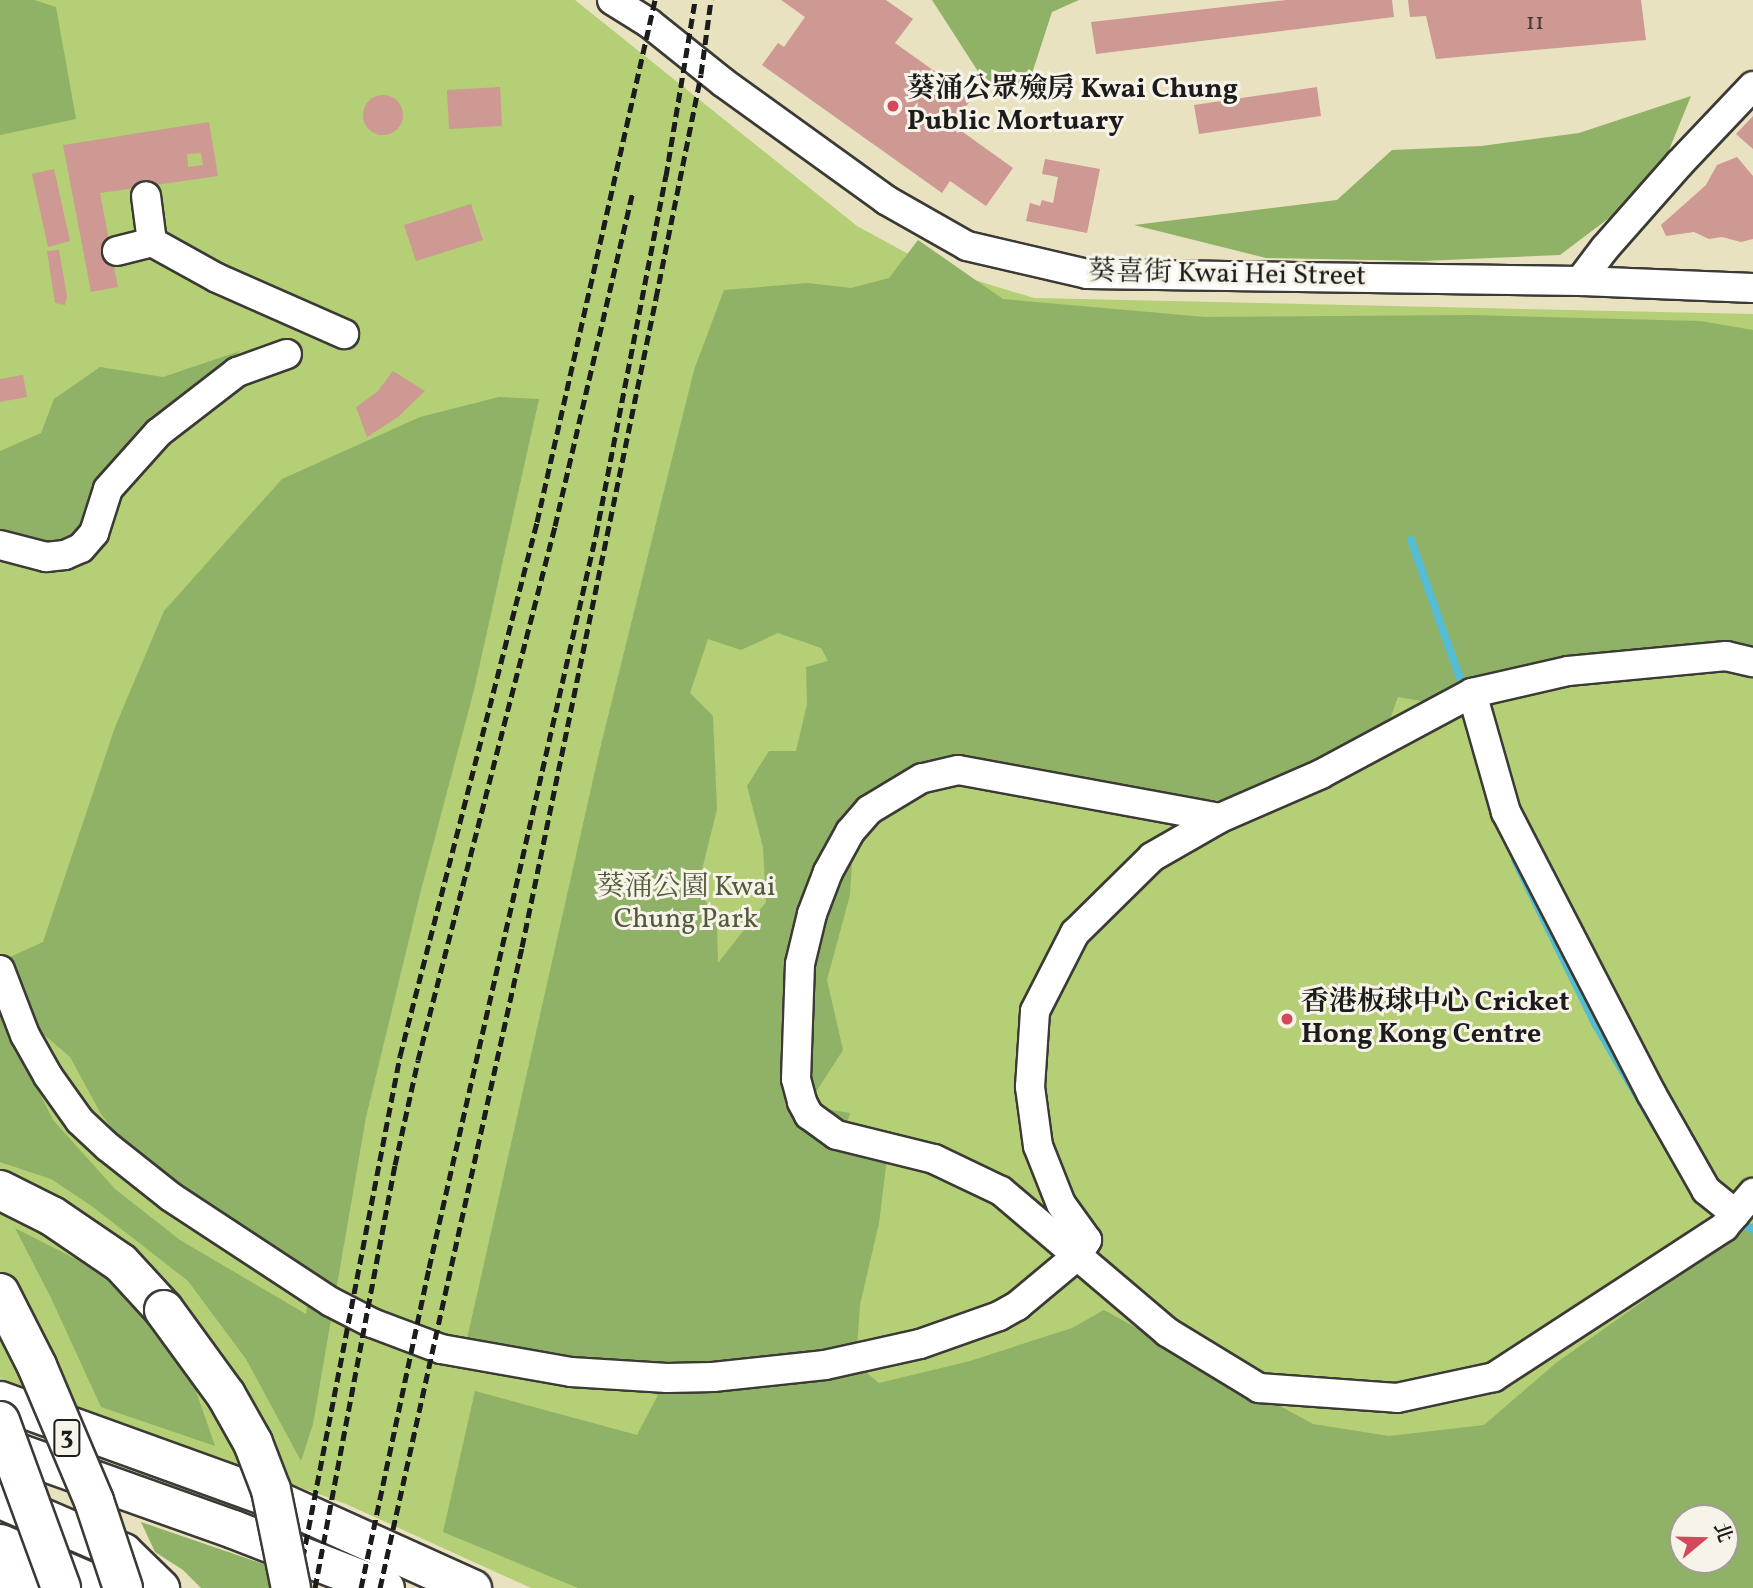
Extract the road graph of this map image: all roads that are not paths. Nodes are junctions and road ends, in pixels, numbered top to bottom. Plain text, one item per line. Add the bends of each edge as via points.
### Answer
1 (612, 0) edge
2 (642, 11) edge
3 (1753, 86) edge
4 (146, 196) dead end
5 (152, 242) junction
6 (117, 251) dead end
7 (1580, 281) junction
8 (1753, 288) edge
9 (344, 334) dead end
10 (287, 354) dead end
11 (0, 545) edge
12 (1753, 662) edge
13 (1472, 693) junction
14 (1220, 818) junction
15 (0, 971) edge
16 (0, 1190) edge
17 (1744, 1203) edge
18 (1077, 1256) junction
19 (0, 1293) edge
20 (0, 1400) edge
21 (0, 1421) edge
22 (0, 1447) edge
23 (0, 1499) edge
24 (0, 1543) edge
25 (0, 1569) edge
26 (22, 1588) edge
27 (61, 1588) edge
28 (105, 1588) edge
29 (123, 1588) edge
30 (160, 1588) edge
31 (291, 1588) edge
32 (385, 1588) edge
33 (472, 1588) edge

1 - 2 street, 葵喜街 Kwai Hei Street
2 - 7 street, 葵喜街 Kwai Hei Street via 724,83 886,200 967,246 1087,274
3 - 7 street via 1605,247
4 - 5 street
5 - 6 street
5 - 9 street via 217,278
7 - 8 street, 葵喜街 Kwai Hei Street
10 - 11 street via 237,372 158,433 108,489 94,533 81,548 47,557
12 - 13 street via 1726,656 1568,671
13 - 14 street via 1321,774
13 - 17 street via 1506,812 1651,1093 1706,1190
14 - 18 street via 1152,857 1075,933 1035,1011 1030,1087 1038,1146 1061,1204 1087,1240
14 - 18 street via 974,772 931,774 864,813 835,857 812,915 797,997 796,1079 809,1115 836,1135 926,1157 991,1186
15 - 18 street via 25,1035 48,1076 80,1121 108,1147 171,1197 331,1302 384,1329 441,1349 528,1367 622,1376 713,1377 825,1365 920,1344 999,1316
16 - 31 highway, bridge via 52,1216 121,1263 164,1310 219,1384 253,1443 271,1490
17 - 18 street via 1724,1227 1494,1377 1398,1398 1259,1388 1167,1332
19 - 29 highway, 3, bridge via 37,1366 94,1501
20 - 33 main road via 279,1501
21 - 27 highway, 3, bridge
22 - 32 main road
23 - 30 main road via 123,1552
24 - 28 main road
25 - 26 main road

